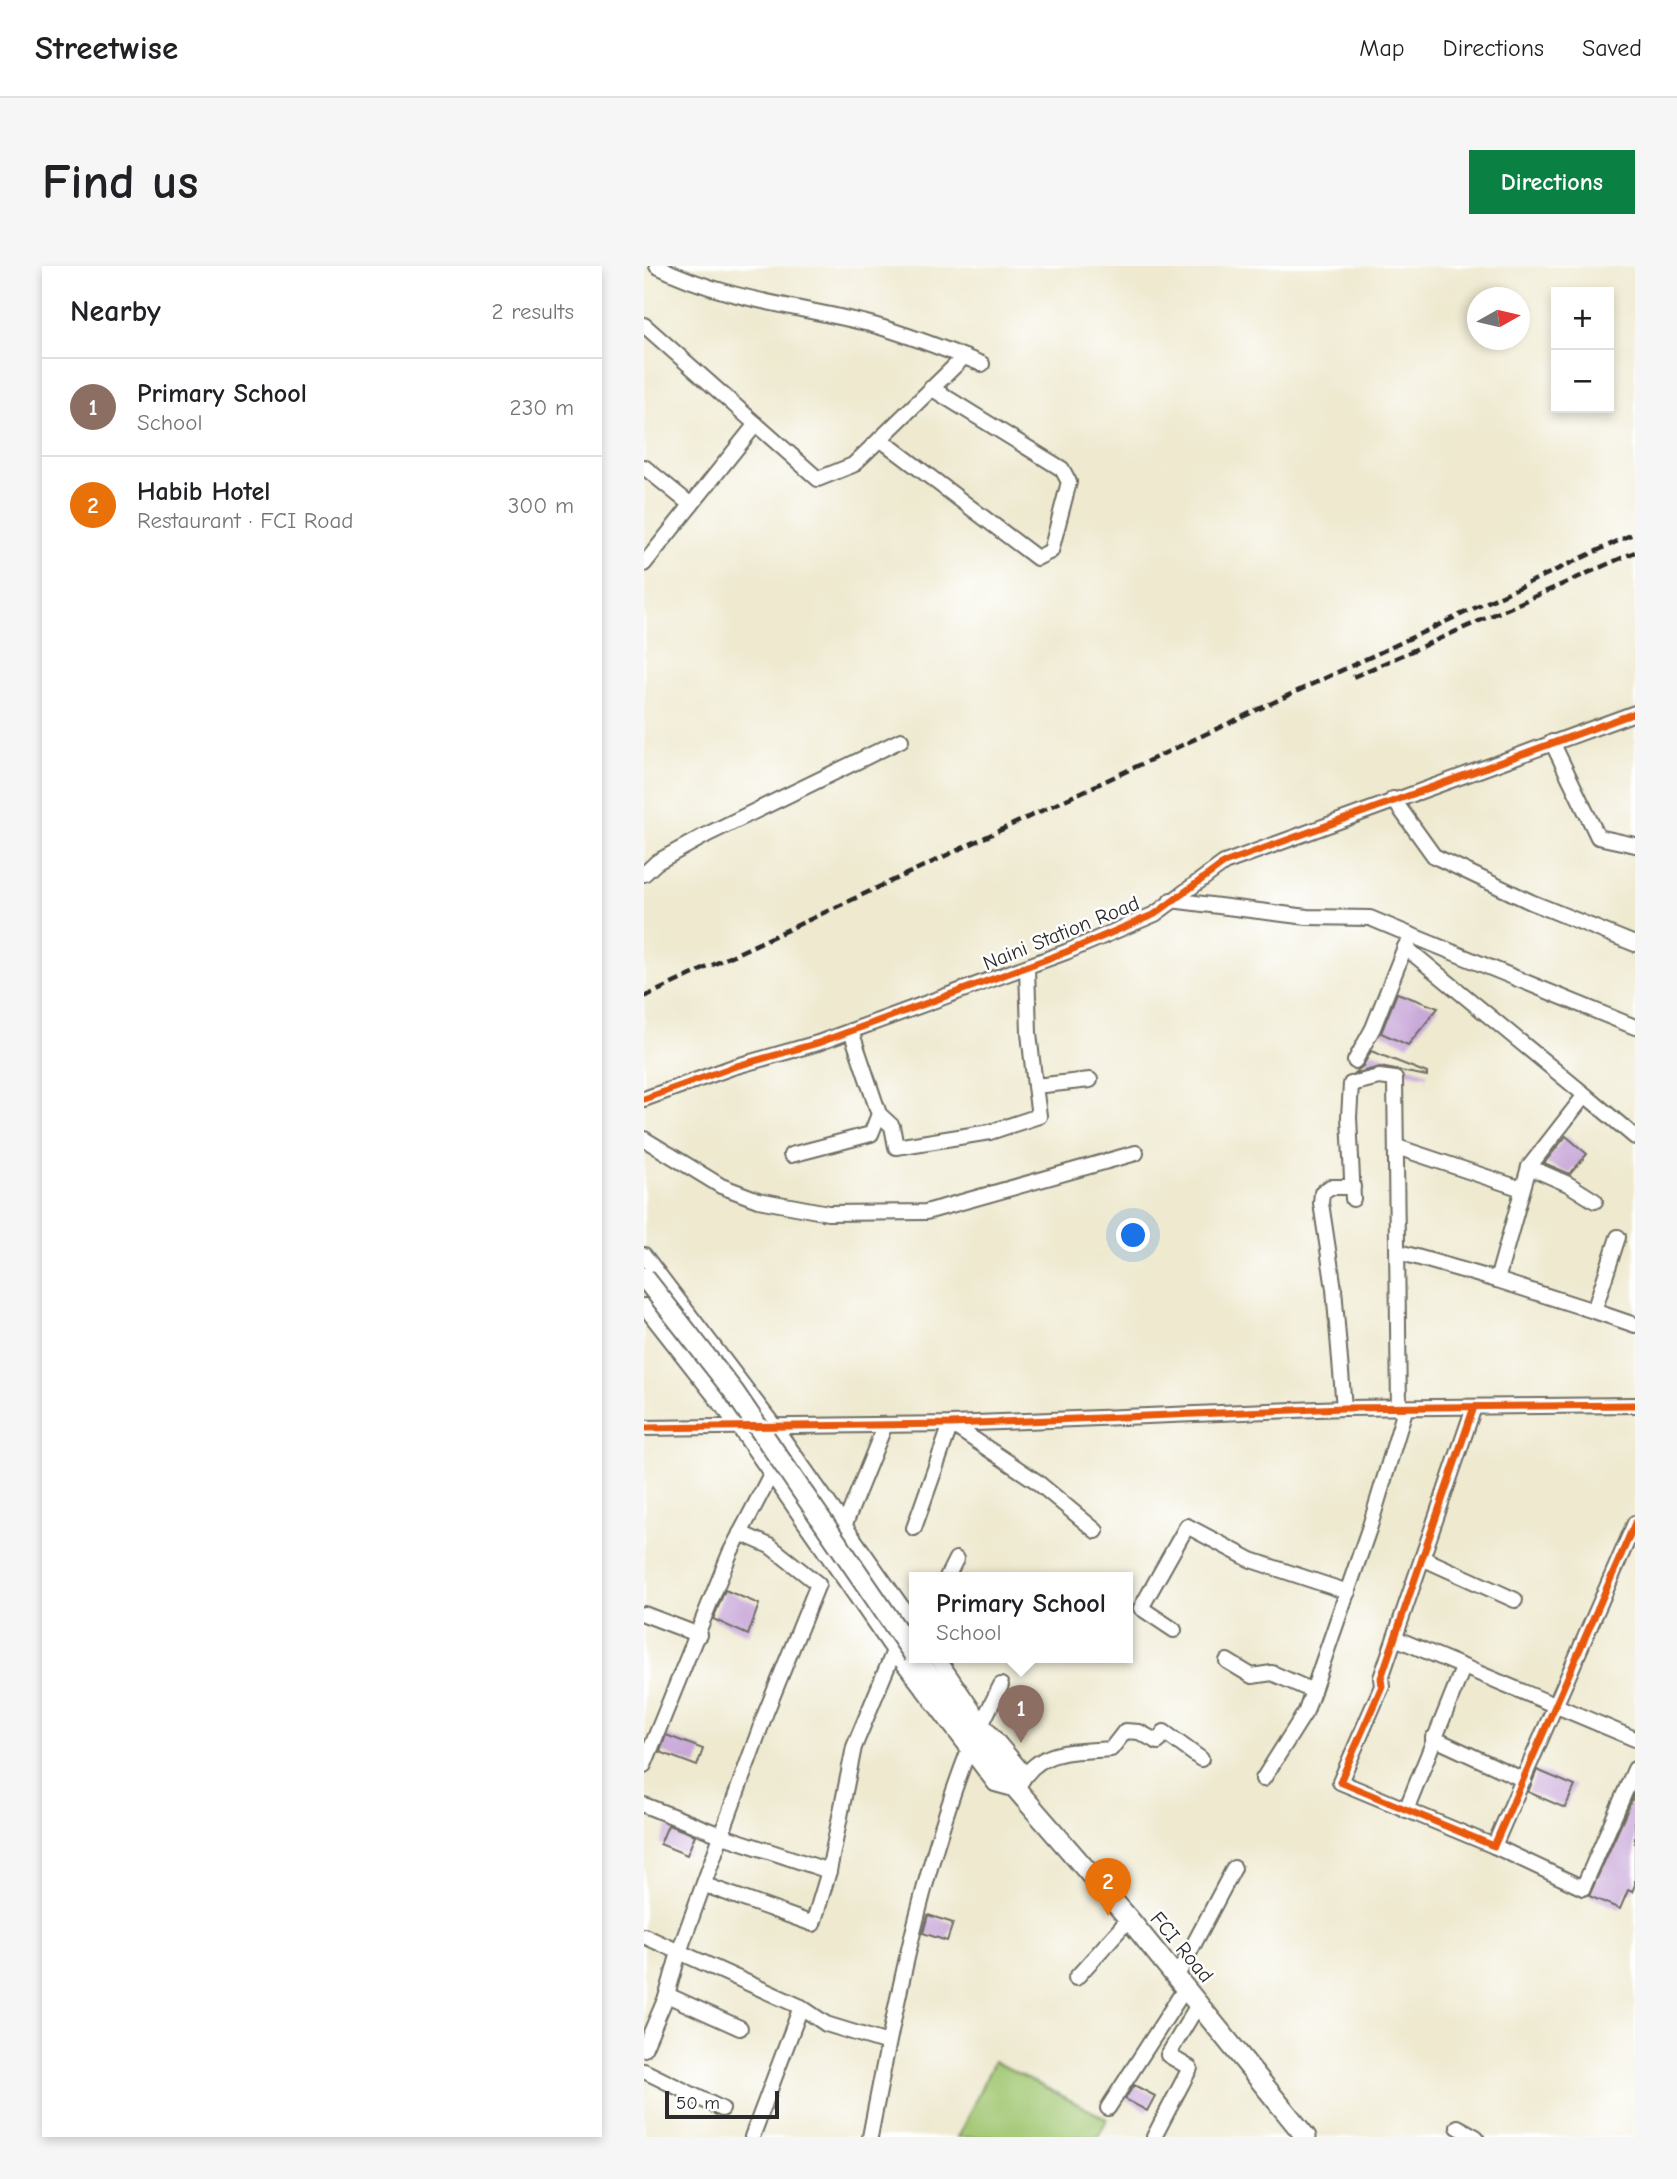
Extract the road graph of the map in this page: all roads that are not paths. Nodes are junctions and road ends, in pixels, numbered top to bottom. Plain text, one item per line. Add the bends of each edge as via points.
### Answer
1 (657, 266) edge
2 (644, 325) edge
3 (964, 356) junction
4 (982, 364) dead end
5 (931, 388) junction
6 (756, 424) junction
7 (880, 439) junction
8 (644, 467) edge
9 (691, 505) junction
10 (644, 564) edge
11 (1635, 713) edge
12 (901, 740) dead end
13 (1552, 742) junction
14 (1392, 799) junction
15 (1635, 845) edge
16 (644, 874) edge
17 (1171, 900) junction
18 (1409, 942) junction
19 (1635, 944) edge
20 (1027, 967) junction
21 (1635, 1027) edge
22 (850, 1031) junction
23 (1355, 1061) dead end
24 (1090, 1080) dead end
25 (1035, 1086) junction
26 (1585, 1096) junction
27 (644, 1099) edge
28 (879, 1114) junction
29 (1633, 1131) edge
30 (644, 1139) edge
31 (1397, 1147) junction
32 (1136, 1153) dead end
33 (791, 1155) dead end
34 (1529, 1167) junction
35 (1522, 1189) junction
36 (1595, 1201) dead end
37 (1618, 1237) dead end
38 (1399, 1252) junction
39 (644, 1255) edge
40 (644, 1277) edge
41 (1497, 1280) junction
42 (644, 1306) edge
43 (1594, 1311) junction
44 (1635, 1325) edge
45 (1635, 1405) edge
46 (1474, 1407) junction
47 (1343, 1408) junction
48 (1402, 1409) junction
49 (951, 1424) junction
50 (885, 1425) junction
51 (738, 1426) junction
52 (774, 1426) junction
53 (644, 1428) edge
54 (771, 1474) junction
55 (845, 1524) junction
56 (1634, 1527) edge
57 (914, 1528) dead end
58 (1096, 1531) dead end
59 (740, 1533) junction
60 (1422, 1558) junction
61 (956, 1559) dead end
62 (950, 1572) edge
63 (1348, 1592) junction
64 (1515, 1600) dead end
65 (644, 1614) edge
66 (909, 1617) edge
67 (1174, 1630) dead end
68 (699, 1634) junction
69 (1395, 1638) junction
70 (909, 1647) edge
71 (894, 1651) junction
72 (1227, 1661) dead end
73 (921, 1663) edge
74 (941, 1663) edge
75 (1463, 1668) junction
76 (1001, 1685) dead end
77 (1313, 1691) junction
78 (1557, 1707) junction
79 (982, 1723) junction
80 (1433, 1738) junction
81 (1635, 1739) edge
82 (968, 1752) junction
83 (1201, 1759) dead end
84 (644, 1765) edge
85 (1635, 1769) edge
86 (1015, 1779) junction
87 (1263, 1779) dead end
88 (1524, 1780) junction
89 (644, 1805) edge
90 (1406, 1810) junction
91 (723, 1836) junction
92 (1494, 1846) junction
93 (1234, 1868) dead end
94 (829, 1871) junction
95 (705, 1885) junction
96 (1129, 1919) junction
97 (644, 1936) edge
98 (679, 1952) junction
99 (1076, 1978) dead end
100 (1181, 1982) junction
101 (667, 1996) junction
102 (1199, 2003) junction
103 (801, 2007) junction
104 (740, 2028) dead end
105 (888, 2043) junction
106 (644, 2049) edge
107 (644, 2071) edge
108 (1108, 2108) dead end
109 (722, 2109) dead end
110 (1458, 2127) dead end
111 (752, 2137) edge
112 (870, 2137) edge
113 (1154, 2137) edge
114 (1306, 2137) edge
115 (1476, 2137) edge

1 - 3 street via 768,304 868,324
2 - 6 street
3 - 4 street
3 - 5 street
5 - 7 street
5 - 7 street via 1062,470 1069,482 1051,551 1037,558
6 - 7 street via 818,478 853,465
6 - 9 street
8 - 9 street
9 - 10 street
11 - 13 street, Naini Station Road
12 - 16 street via 706,835
13 - 14 street, Naini Station Road
13 - 15 street via 1598,837
14 - 17 street, Naini Station Road via 1224,863
14 - 19 street via 1434,856
17 - 18 street via 1307,917 1370,918
17 - 20 street, Naini Station Road via 1156,914
18 - 21 street
18 - 23 street
18 - 26 street
20 - 22 street, Naini Station Road
20 - 25 street
22 - 27 street, Naini Station Road
22 - 28 street
24 - 25 street
25 - 28 street via 1039,1116 990,1132 896,1147 892,1126
26 - 29 street
26 - 34 street
28 - 33 street via 871,1134
30 - 32 street via 721,1186 758,1200 828,1213 926,1212
31 - 35 street
31 - 38 street
31 - 47 street via 1395,1079 1379,1077 1351,1084 1353,1193 1330,1187 1322,1193 1321,1203 1334,1289
34 - 35 street
34 - 36 street
35 - 41 street
37 - 43 street
38 - 41 street
38 - 48 street
39 - 52 street
40 - 70 main road, FCI Road, bridge via 734,1392
41 - 43 street
42 - 51 street
43 - 44 street
45 - 46 street
46 - 48 street
46 - 60 street
47 - 48 street
47 - 49 street
48 - 63 street
49 - 50 street
49 - 57 street
49 - 58 street via 1036,1481
50 - 52 street
50 - 55 street
51 - 52 street
51 - 53 street
51 - 54 street
52 - 55 street
54 - 59 street
54 - 71 street
55 - 66 street
56 - 78 street
59 - 68 street
59 - 91 street via 770,1546 818,1584 766,1712
60 - 64 street
60 - 69 street
61 - 62 street
63 - 67 street via 1251,1560 1187,1527 1141,1608
63 - 77 street
65 - 68 street
68 - 84 street
69 - 75 street
69 - 90 street via 1382,1686 1340,1782
71 - 82 street
71 - 94 street via 854,1747
72 - 77 street via 1252,1676 1272,1673
73 - 86 main road, FCI Road
74 - 79 street
75 - 78 street
75 - 80 street
76 - 79 street
77 - 87 street via 1306,1711
78 - 81 street
78 - 88 street
79 - 86 street
80 - 88 street
80 - 90 street
82 - 86 street via 995,1784
82 - 105 street via 946,1809
83 - 86 street via 1167,1726 1158,1742 1125,1731 1111,1749 1052,1754
85 - 92 street via 1583,1888
86 - 96 main road, FCI Road
88 - 92 street
89 - 91 street
90 - 92 street
91 - 94 street
91 - 95 street
93 - 100 street
94 - 95 street via 813,1924
95 - 98 street
96 - 99 street
96 - 100 main road, FCI Road
97 - 98 street
98 - 101 street
98 - 103 street
100 - 102 main road, FCI Road
100 - 108 street
101 - 104 street
101 - 106 street
102 - 113 street via 1168,2054 1190,2068
102 - 114 main road, FCI Road
103 - 105 street via 826,2024
103 - 111 street
105 - 112 street
107 - 109 street
110 - 115 street

